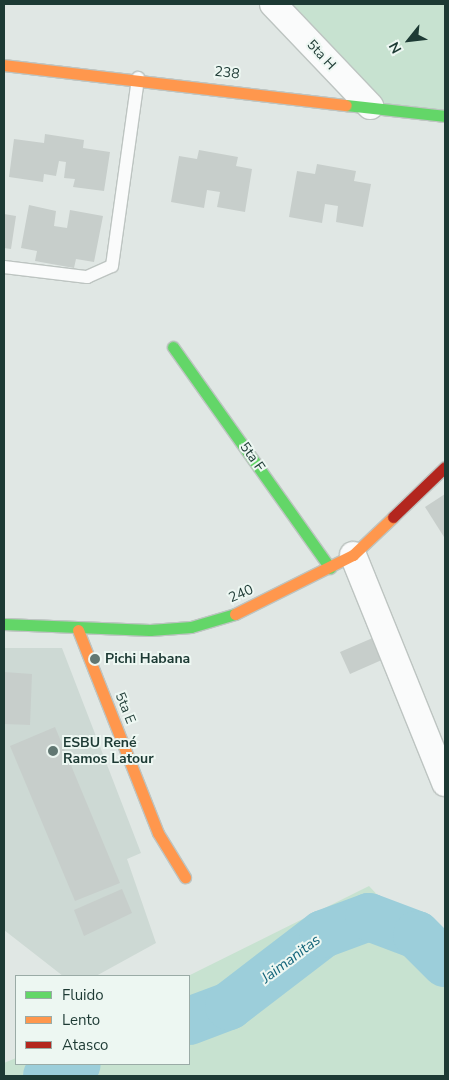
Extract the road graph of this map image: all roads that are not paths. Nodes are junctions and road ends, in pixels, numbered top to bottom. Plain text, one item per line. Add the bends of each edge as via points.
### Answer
1 (273, 4) edge
2 (4, 65) edge
3 (138, 78) junction
4 (370, 106) junction
5 (445, 116) edge
6 (4, 267) edge
7 (173, 346) dead end
8 (445, 467) edge
9 (353, 555) junction
10 (330, 568) junction
11 (4, 624) edge
12 (78, 630) junction
13 (445, 783) edge
14 (185, 877) dead end

1 - 4 street, 5ta H
2 - 3 street, 238
3 - 4 street, 238
3 - 6 lane via 112,266 87,277
4 - 5 street, 238
7 - 10 street, 5ta F
8 - 9 street, 240
9 - 10 street, 240
9 - 13 street
10 - 12 street, 240 via 243,611 191,627
11 - 12 street, 240
12 - 14 street, 5ta E via 158,833

